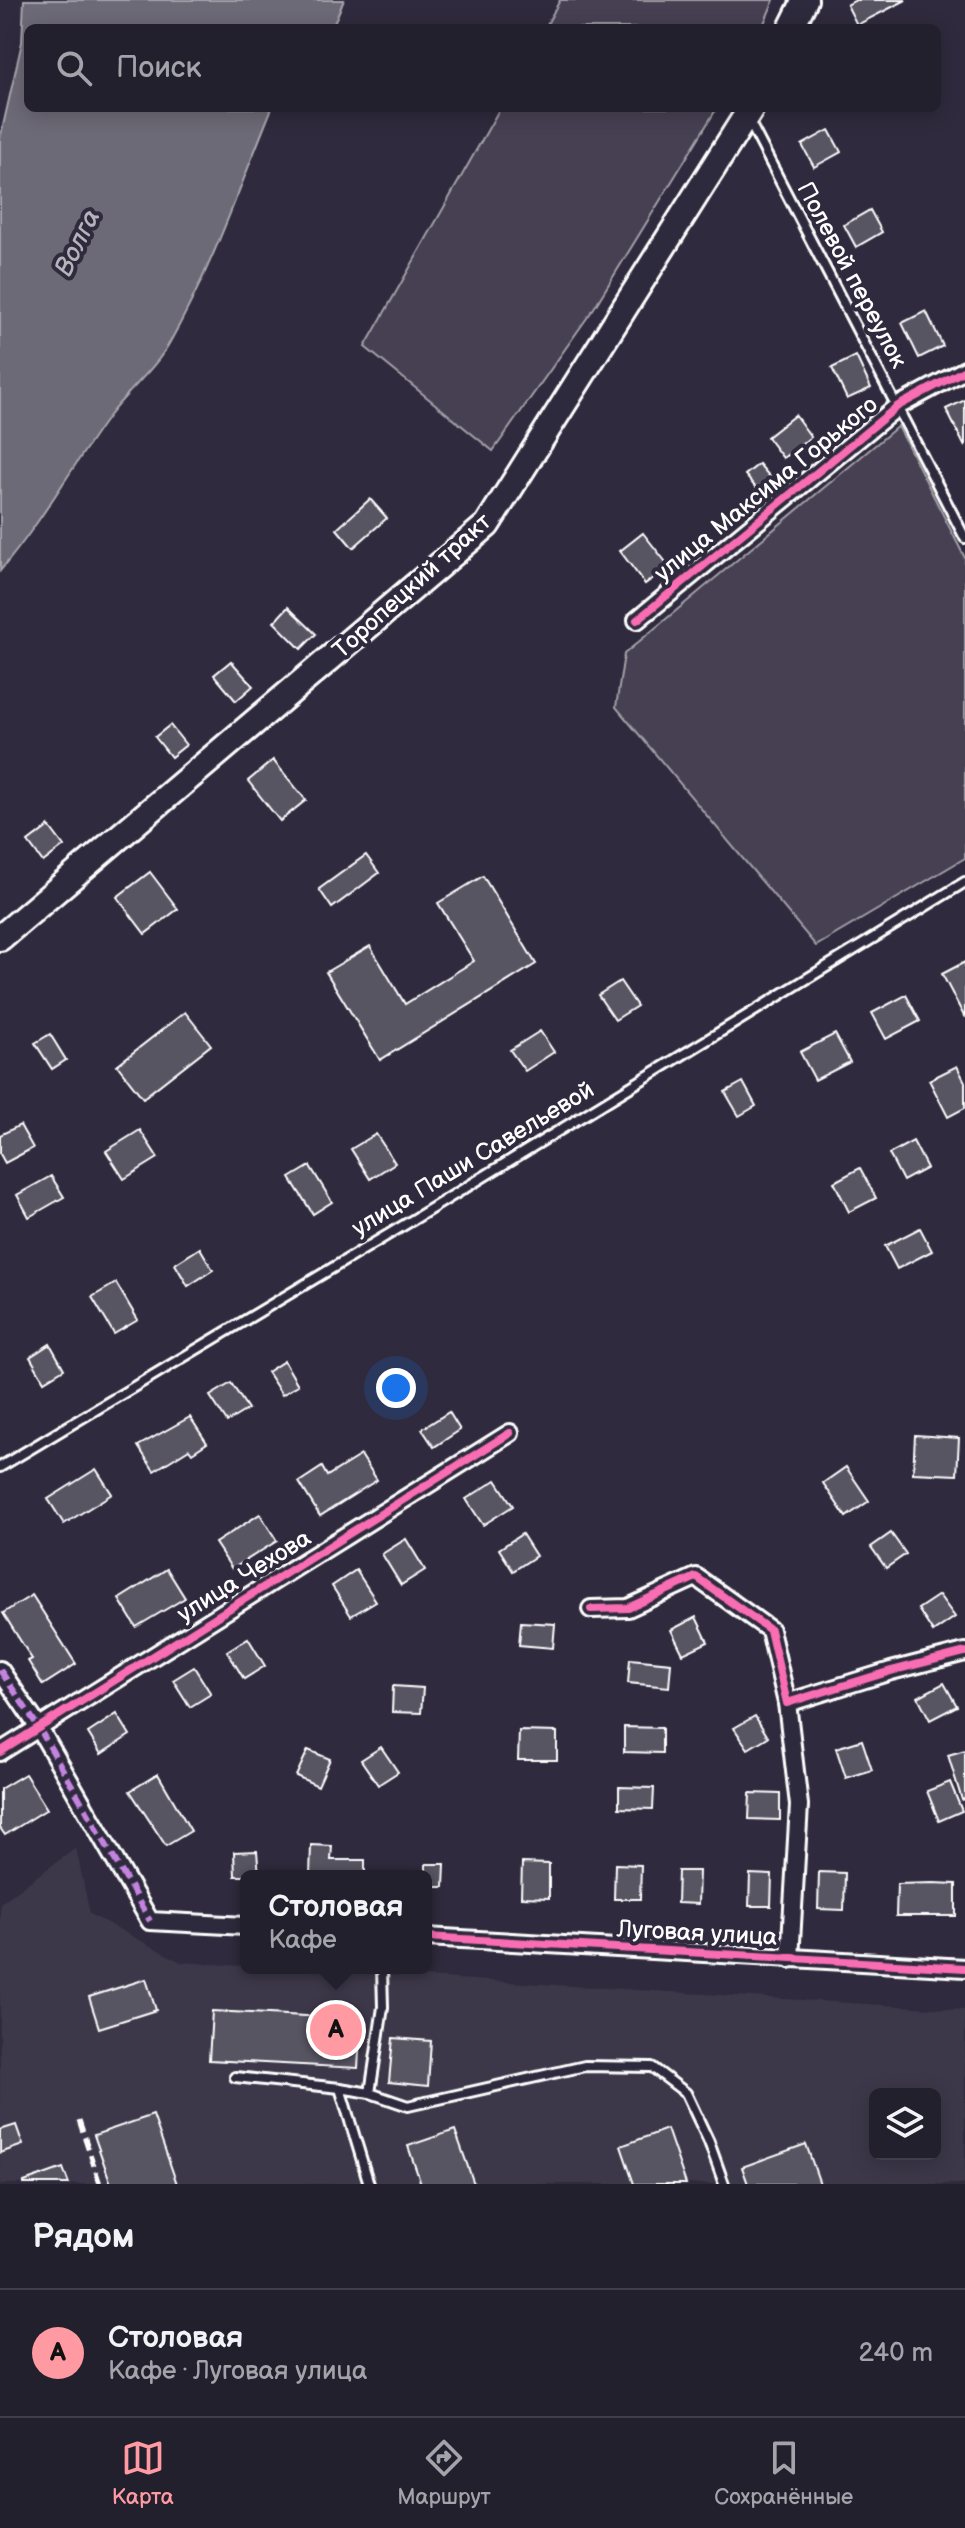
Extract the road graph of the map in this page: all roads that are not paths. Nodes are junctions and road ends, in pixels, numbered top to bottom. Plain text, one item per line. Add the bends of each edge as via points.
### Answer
1 (805, 0) edge
2 (793, 24) edge
3 (749, 112) edge
4 (965, 370) edge
5 (898, 406) junction
6 (965, 538) edge
7 (637, 620) dead end
8 (965, 882) edge
9 (0, 938) edge
10 (510, 1433) dead end
11 (0, 1467) edge
12 (591, 1609) dead end
13 (965, 1652) edge
14 (0, 1670) edge
15 (787, 1703) junction
16 (39, 1728) junction
17 (0, 1752) edge
18 (240, 1926) edge
19 (432, 1937) edge
20 (790, 1959) junction
21 (965, 1968) edge
22 (382, 1974) edge
23 (235, 2077) dead end
24 (340, 2088) junction
25 (370, 2093) junction
26 (369, 2184) edge
27 (724, 2184) edge

1 - 2 main road
3 - 5 lane, Полевой переулок
3 - 9 main road, Торопецкий тракт via 487,525
4 - 5 street, улица Максима Горького
5 - 6 lane, Полевой переулок
5 - 7 street, улица Максима Горького
8 - 11 lane, улица Паши Савельевой
10 - 16 street, улица Чехова
12 - 15 street via 628,1608 696,1577 770,1630
13 - 15 street
14 - 16 street
15 - 20 street via 799,1805
16 - 17 street, улица Чехова
16 - 18 street via 150,1921
19 - 20 street, Луговая улица
20 - 21 street, Луговая улица
22 - 25 lane via 383,2007
23 - 24 lane
24 - 25 lane
24 - 26 lane
25 - 27 lane via 408,2106 585,2066 652,2067 686,2093

